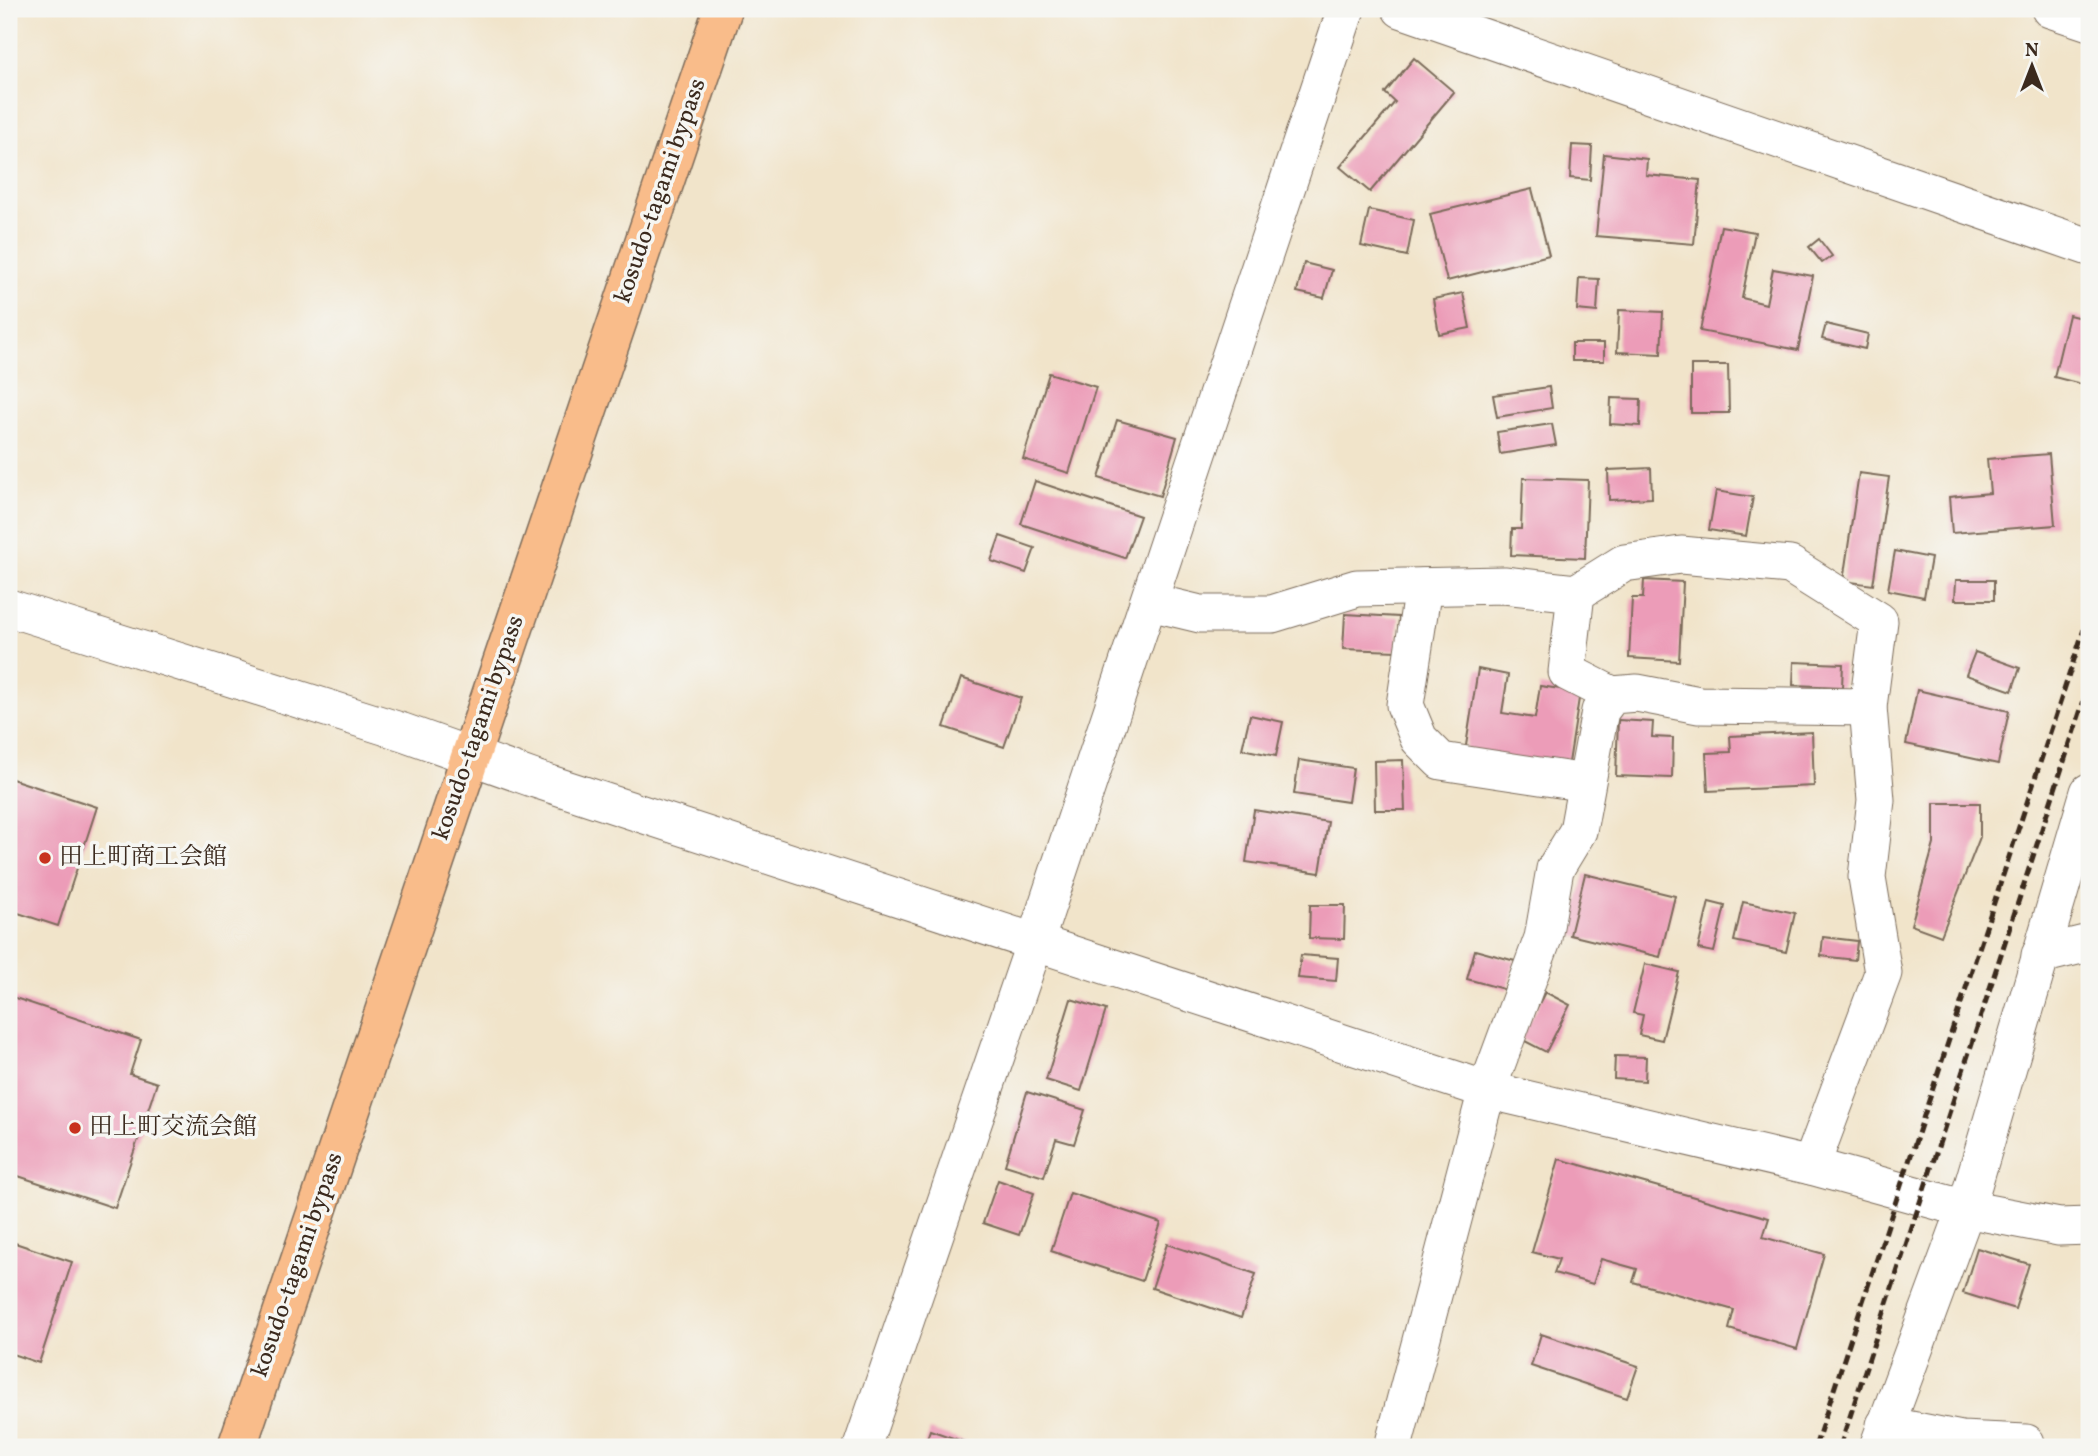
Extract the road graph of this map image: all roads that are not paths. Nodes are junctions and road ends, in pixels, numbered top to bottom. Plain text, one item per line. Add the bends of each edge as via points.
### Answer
1 (723, 9) edge
2 (1346, 9) edge
3 (1401, 9) edge
4 (2050, 9) edge
5 (2089, 22) edge
6 (2089, 247) edge
7 (1423, 587) junction
8 (1576, 593) junction
9 (1150, 602) junction
10 (9, 608) edge
11 (1612, 695) junction
12 (1868, 707) junction
13 (468, 757) junction
14 (1586, 783) junction
15 (2089, 792) edge
16 (1035, 942) junction
17 (2089, 943) edge
18 (2040, 955) junction
19 (1487, 1090) junction
20 (1811, 1166) junction
21 (1966, 1209) junction
22 (2089, 1226) edge
23 (1881, 1436) edge
24 (237, 1447) edge
25 (862, 1447) edge
26 (1393, 1447) edge
27 (2027, 1447) edge

1 - 13 highway, kosudo-tagami bypass
2 - 9 street
3 - 6 street
4 - 5 street
7 - 8 street via 1504,585
7 - 9 street via 1357,588 1272,614 1200,614
7 - 14 street via 1405,705 1419,739 1441,761
8 - 11 street via 1567,672
8 - 12 street via 1624,563 1681,555 1790,565 1879,621
9 - 16 street
10 - 13 street via 403,732
11 - 12 street via 1637,693 1699,705
11 - 14 street via 1600,711
12 - 20 street via 1876,800 1867,877 1882,973
13 - 16 street
13 - 24 highway, kosudo-tagami bypass
14 - 19 street via 1578,831 1555,869 1543,938
15 - 18 street
16 - 19 street
16 - 25 street
17 - 18 street
18 - 21 street
19 - 20 street
19 - 26 street
20 - 21 street
21 - 22 street via 2059,1227
21 - 23 street
23 - 27 street via 2026,1443

